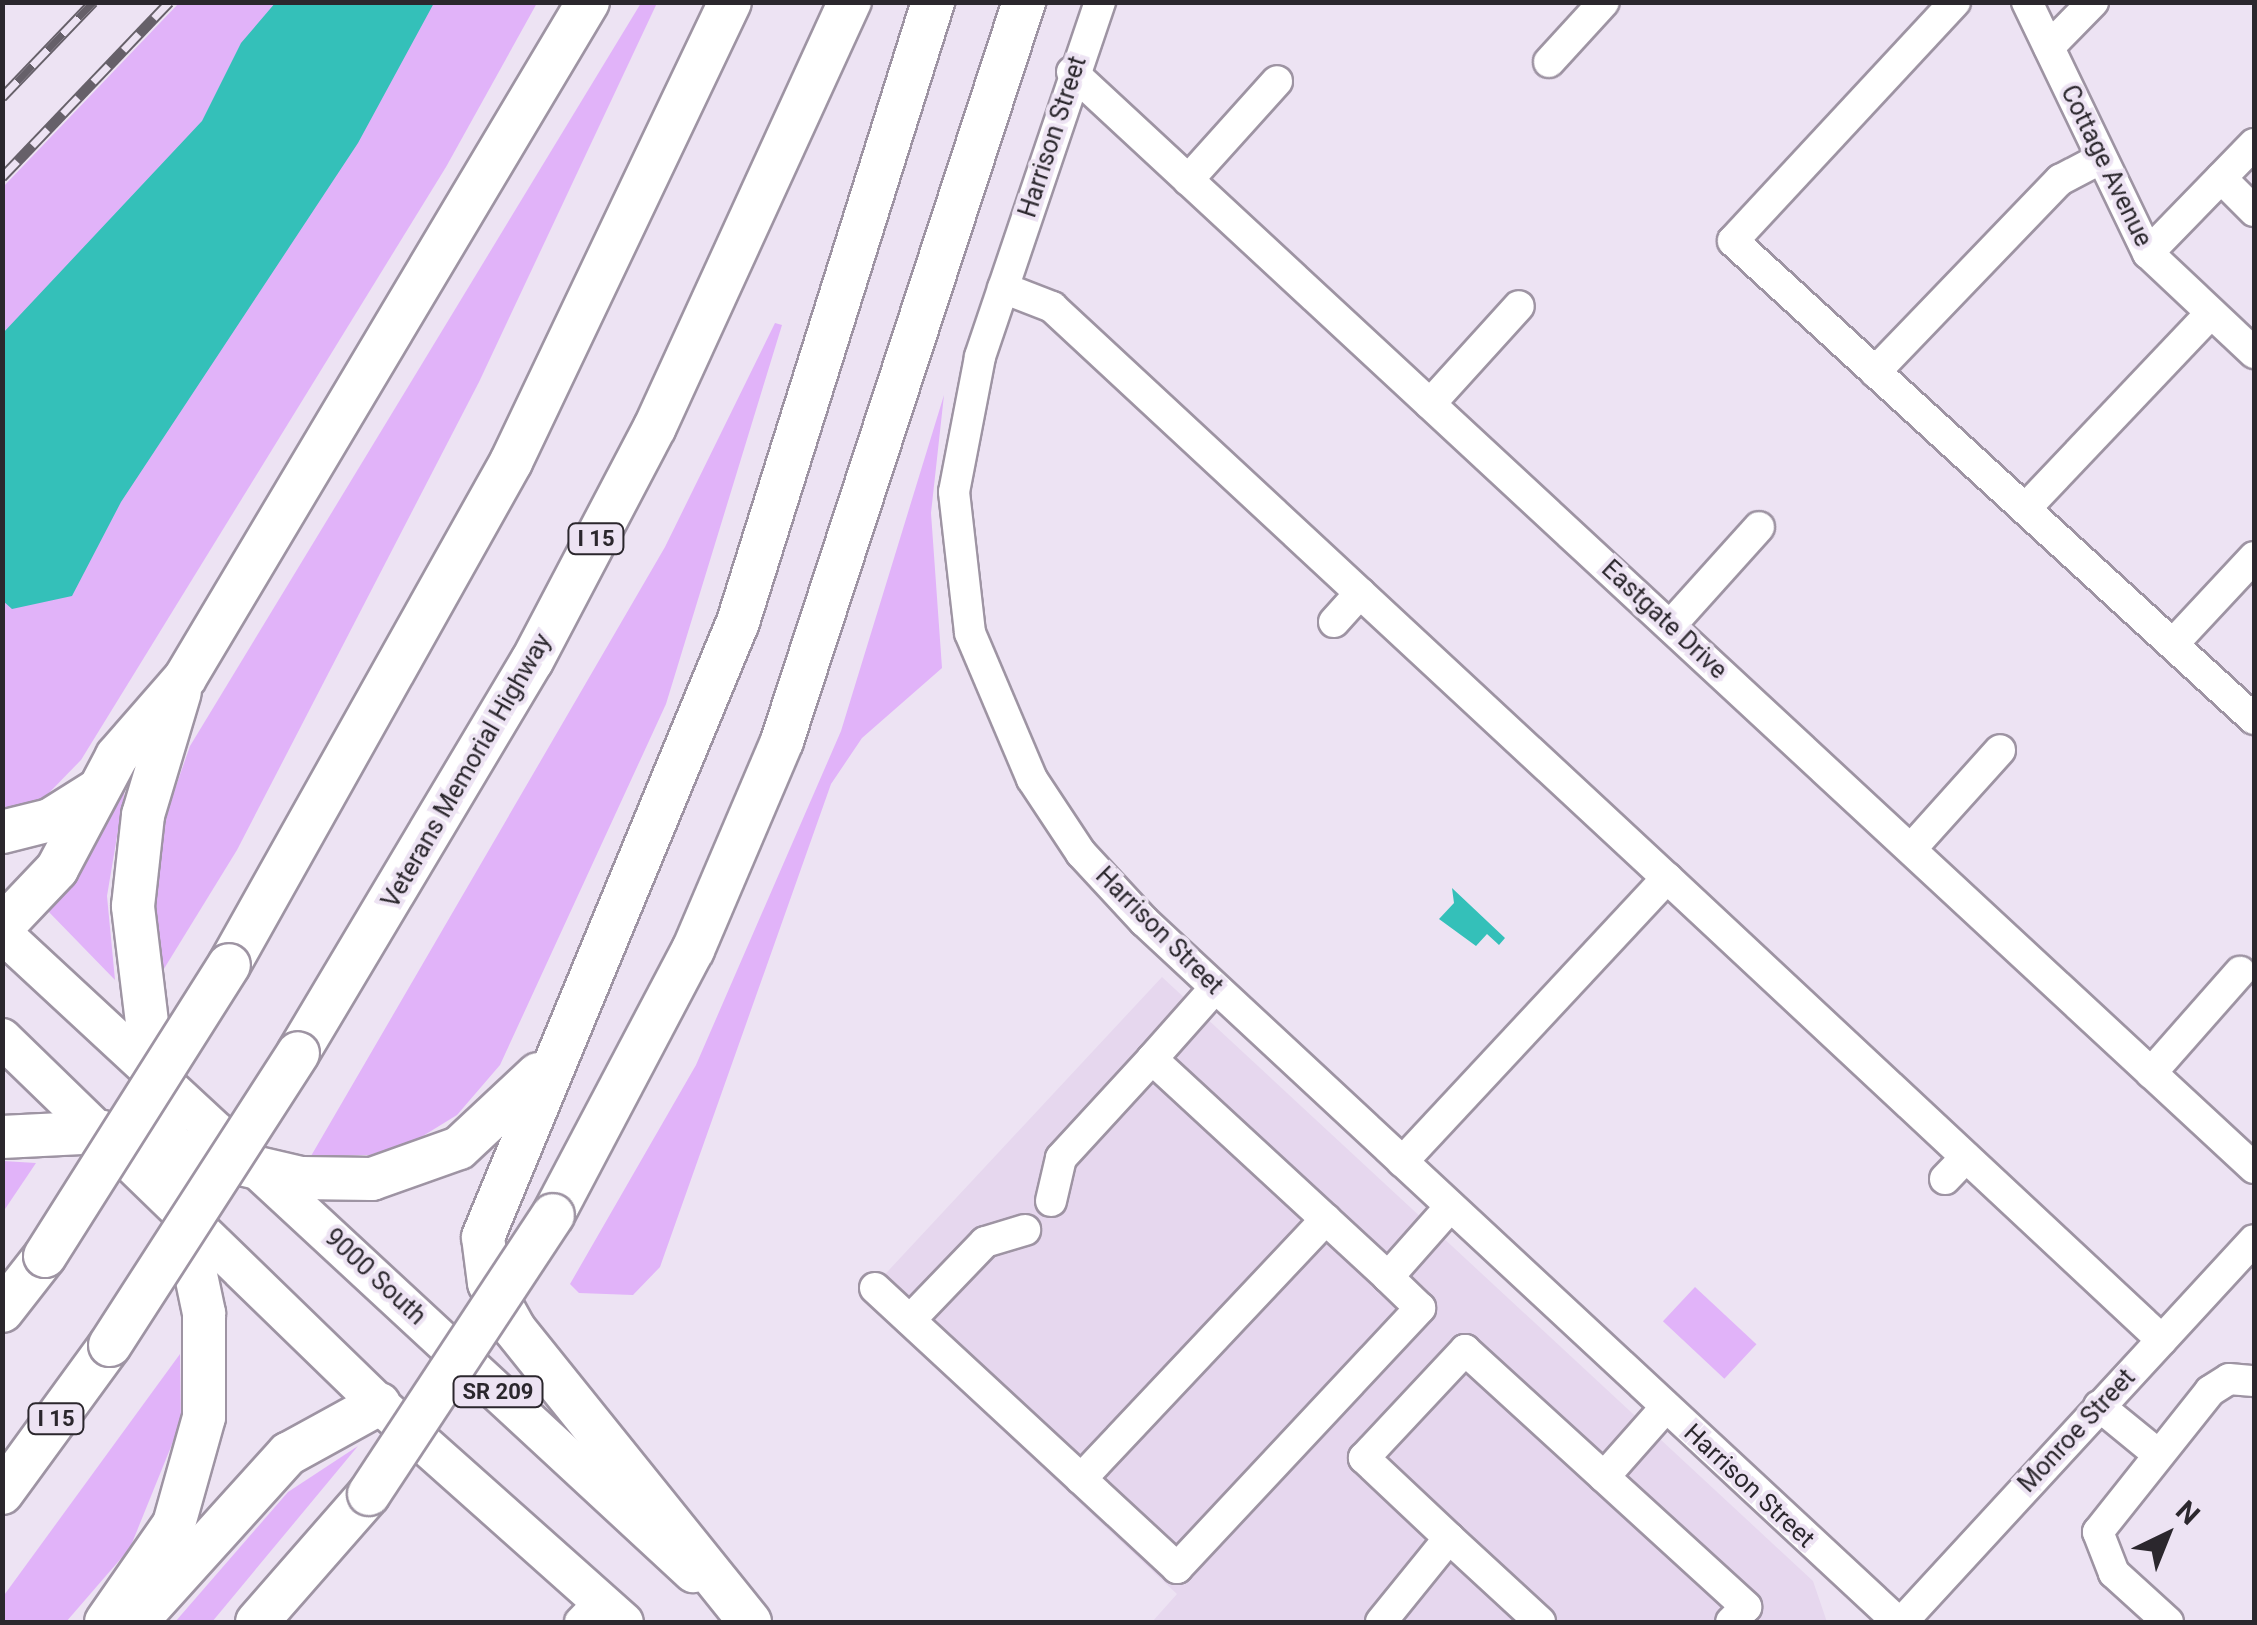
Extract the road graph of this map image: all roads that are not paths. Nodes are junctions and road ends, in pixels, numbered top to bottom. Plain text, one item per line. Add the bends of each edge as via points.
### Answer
1 (588, 2) edge
2 (730, 2) edge
3 (850, 2) edge
4 (934, 2) edge
5 (1024, 2) edge
6 (1100, 2) edge
7 (1604, 2) edge
8 (1955, 2) edge
9 (2027, 2) edge
10 (2092, 2) edge
11 (2050, 47) junction
12 (1549, 62) dead end
13 (1072, 72) junction
14 (1277, 81) dead end
15 (2254, 144) edge
16 (2098, 160) junction
17 (2221, 178) junction
18 (1188, 180) junction
19 (2254, 211) edge
20 (2148, 253) junction
21 (1003, 288) junction
22 (1518, 306) dead end
23 (2210, 314) junction
24 (2254, 353) edge
25 (1875, 372) junction
26 (1430, 404) junction
27 (2025, 509) junction
28 (1759, 527) dead end
29 (2254, 557) edge
30 (1360, 593) junction
31 (1334, 622) dead end
32 (1670, 626) junction
33 (2173, 644) junction
34 (185, 678) junction
35 (2254, 719) edge
36 (2000, 750) dead end
37 (96, 791) junction
38 (2, 832) edge
39 (1910, 849) junction
40 (1667, 878) junction
41 (2, 930) edge
42 (2240, 972) dead end
43 (1215, 988) junction
44 (2, 1038) edge
45 (1152, 1059) junction
46 (549, 1063) junction
47 (153, 1072) junction
48 (2152, 1072) junction
49 (102, 1132) junction
50 (2, 1136) edge
51 (168, 1148) junction
52 (1966, 1156) junction
53 (250, 1161) junction
54 (1402, 1162) junction
55 (2254, 1168) edge
56 (1945, 1180) dead end
57 (1050, 1201) dead end
58 (1450, 1208) junction
59 (183, 1214) junction
60 (1326, 1220) junction
61 (1025, 1230) dead end
62 (2254, 1240) edge
63 (1388, 1277) junction
64 (875, 1288) dead end
65 (2, 1311) edge
66 (910, 1320) junction
67 (2162, 1340) junction
68 (2254, 1380) edge
69 (378, 1404) junction
70 (2099, 1406) junction
71 (1665, 1408) junction
72 (2154, 1451) junction
73 (1604, 1477) junction
74 (1082, 1479) junction
75 (2, 1493) edge
76 (1449, 1538) junction
77 (601, 1615) edge
78 (106, 1622) edge
79 (136, 1622) edge
80 (257, 1622) edge
81 (748, 1622) edge
82 (1380, 1622) edge
83 (1540, 1622) edge
84 (1732, 1622) edge
85 (1900, 1622) edge
86 (2168, 1622) edge

1 - 34 highway
2 - 65 highway, bridge via 511,462 229,965
3 - 75 highway, Veterans Memorial Highway / I 15, bridge via 638,460 457,792 110,1345
4 - 46 highway via 738,622 608,949
5 - 80 highway, bridge via 782,740 693,950 553,1215 369,1494
6 - 13 street, Harrison Street
7 - 12 street
8 - 25 street via 1733,241
9 - 11 street, Cottage Avenue
10 - 11 street
11 - 16 street, Cottage Avenue
13 - 18 street, Eastgate Drive
13 - 21 street, Harrison Street
14 - 18 street
15 - 17 street
16 - 20 street, Cottage Avenue
16 - 25 street via 2060,180
17 - 19 street
17 - 20 street
18 - 26 street, Eastgate Drive
20 - 23 street, Cottage Avenue
21 - 30 street via 1052,307
21 - 43 street, Harrison Street via 954,492 970,633 1032,779 1081,853
22 - 26 street
23 - 24 street, Cottage Avenue
23 - 27 street
25 - 27 street
26 - 32 street, Eastgate Drive
27 - 33 street
28 - 32 street
29 - 33 street
30 - 31 street
30 - 40 street
32 - 39 street, Eastgate Drive
33 - 35 street
34 - 37 highway
34 - 47 highway via 135,860
36 - 39 street
37 - 38 highway via 50,820
37 - 41 highway via 57,869
39 - 48 street, Eastgate Drive
40 - 52 street
40 - 54 street
41 - 47 main road, 9000 South / SR 209
42 - 48 street
43 - 45 street
43 - 54 street, Harrison Street
44 - 49 main road
45 - 57 street via 1061,1158
45 - 60 street
46 - 53 highway via 431,1164 342,1183
46 - 81 highway via 487,1216 490,1283 514,1328
47 - 51 highway
47 - 53 main road, 9000 South / SR 209
48 - 55 street, Eastgate Drive
49 - 50 highway
49 - 51 highway
49 - 59 main road
51 - 53 highway
51 - 59 highway
52 - 56 street
52 - 67 street
53 - 81 main road, 9000 South / SR 209
54 - 58 street, Harrison Street
58 - 63 street
58 - 71 street, Harrison Street
59 - 69 main road
59 - 78 highway via 204,1313 204,1416 174,1524
60 - 63 street
60 - 74 street
61 - 66 street via 985,1242
62 - 67 street, Monroe Street
63 - 74 street via 1420,1308 1176,1568
64 - 66 street
66 - 74 street
67 - 70 street, Monroe Street
68 - 72 street via 2229,1379 2210,1391
69 - 77 main road
69 - 79 highway via 288,1454
70 - 72 street
70 - 85 street, Monroe Street
71 - 73 street
71 - 85 street, Harrison Street
72 - 86 street via 2098,1532 2114,1573
73 - 76 street via 1465,1350 1364,1458
73 - 84 street via 1746,1607
76 - 82 street
76 - 83 street

